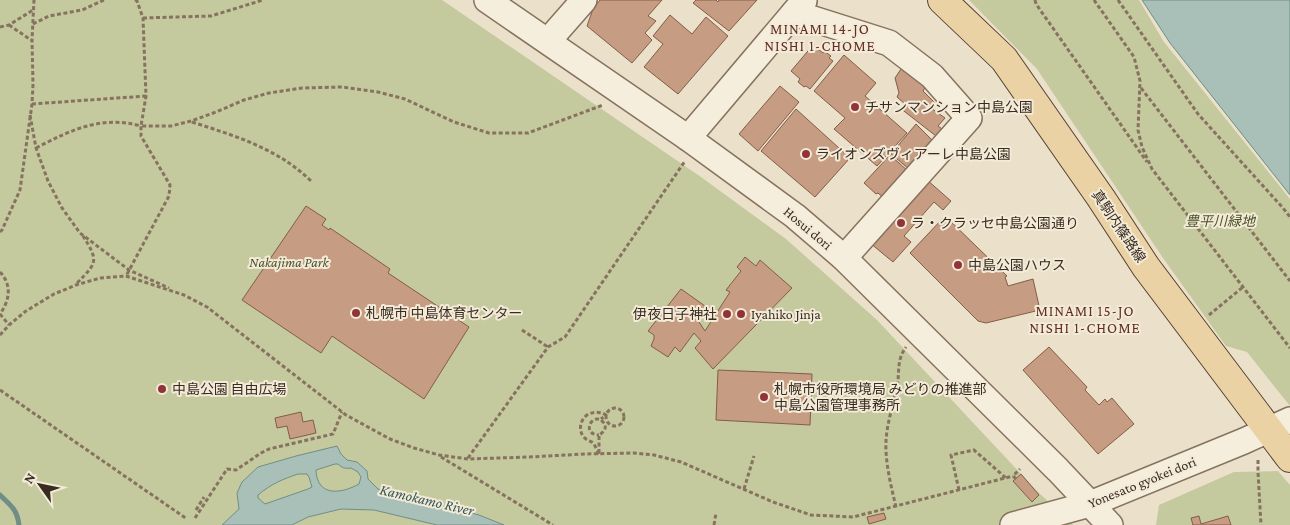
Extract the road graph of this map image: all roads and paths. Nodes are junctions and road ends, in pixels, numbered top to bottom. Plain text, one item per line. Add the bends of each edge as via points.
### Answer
1 (34, 0) edge
2 (104, 0) edge
3 (135, 0) edge
4 (263, 0) edge
5 (487, 0) edge
6 (584, 0) edge
7 (942, 0) edge
8 (1035, 0) edge
9 (1094, 0) edge
10 (1118, 0) edge
11 (800, 7) edge
12 (34, 10) junction
13 (143, 18) junction
14 (33, 24) junction
15 (9, 25) junction
16 (0, 27) edge
17 (32, 40) junction
18 (548, 42) junction
19 (1140, 87) junction
20 (146, 96) junction
21 (32, 104) junction
22 (604, 105) dead end
23 (30, 115) junction
24 (191, 121) junction
25 (140, 126) junction
26 (36, 148) junction
27 (686, 150) junction
28 (1152, 169) junction
29 (311, 181) dead end
30 (1290, 217) edge
31 (0, 232) edge
32 (81, 234) junction
33 (844, 258) junction
34 (129, 270) junction
35 (0, 272) edge
36 (126, 276) junction
37 (1290, 281) edge
38 (76, 285) junction
39 (1243, 287) junction
40 (184, 295) junction
41 (0, 314) edge
42 (1203, 320) dead end
43 (9, 325) junction
44 (522, 330) dead end
45 (0, 335) edge
46 (907, 346) dead end
47 (548, 347) junction
48 (1290, 348) edge
49 (0, 390) edge
50 (342, 412) junction
51 (606, 416) junction
52 (600, 419) junction
53 (1279, 425) edge
54 (611, 426) junction
55 (606, 428) junction
56 (599, 435) junction
57 (599, 454) junction
58 (439, 455) junction
59 (754, 456) dead end
60 (1290, 458) edge
61 (468, 459) junction
62 (1258, 460) dead end
63 (1020, 469) dead end
64 (1006, 478) junction
65 (744, 489) junction
66 (959, 490) junction
67 (204, 497) dead end
68 (1090, 504) junction
69 (896, 507) junction
70 (196, 510) dead end
71 (716, 513) dead end
72 (195, 518) dead end
73 (187, 519) dead end
74 (553, 525) edge
75 (714, 525) edge
76 (1013, 525) edge
77 (1110, 525) edge
78 (1260, 525) edge

1 - 12 path
2 - 14 path
3 - 13 path
4 - 13 path via 212,16
5 - 18 street, Hosui dori
6 - 18 street
7 - 53 main road, 真駒内篠路線 via 1004,60 1146,267
8 - 28 path
9 - 19 path via 1134,57
10 - 30 path via 1198,114
11 - 27 street
11 - 33 street via 888,43 932,76 969,118
12 - 14 path
12 - 15 path
13 - 20 path
14 - 17 path
15 - 16 path
15 - 17 path
17 - 21 path
18 - 27 street, Hosui dori
19 - 28 path via 1138,130
19 - 37 path
20 - 21 path
20 - 25 path
21 - 23 path
22 - 24 path via 528,133 489,133 454,122 405,99 378,92 342,87 302,88 252,98
23 - 26 path
23 - 31 path via 20,190
24 - 25 path via 171,126
24 - 29 path via 244,139 284,159
25 - 26 path via 126,122 96,124 67,132
25 - 34 path via 142,136 170,185 169,196
26 - 32 path via 62,208
27 - 33 street, Hosui dori via 795,216
27 - 47 path via 565,337
28 - 39 path
32 - 34 path
32 - 38 path via 93,252 94,262
33 - 68 street, Hosui dori
34 - 36 path
34 - 40 path
35 - 41 path via 8,286 9,296
36 - 38 path via 100,278
36 - 40 path
38 - 43 path via 54,294
39 - 42 path
39 - 48 path
40 - 50 path via 207,307
41 - 43 path
43 - 45 path
44 - 47 path
46 - 69 path via 898,365 886,441 888,474
47 - 61 path
49 - 73 path
50 - 58 path via 390,439
50 - 72 path via 333,434 269,449 236,470 227,468
51 - 52 path
51 - 54 path
51 - 54 path via 615,408 625,415 622,424
51 - 57 path via 600,412 586,415 580,428 582,435 593,443
52 - 55 path
52 - 56 path via 595,419 589,426 590,432
53 - 60 main road, 真駒内篠路線
53 - 68 street, Yonesato gyokei dori
54 - 55 path
55 - 56 path
56 - 57 path
57 - 61 path
57 - 65 path via 654,455 680,462
58 - 61 path
58 - 74 path
59 - 65 path
62 - 78 path
63 - 64 path via 1014,477
64 - 66 path
64 - 66 path via 974,450 952,455
65 - 69 path via 810,515 853,517
66 - 69 path
67 - 70 path
68 - 76 street, Yonesato gyokei dori
68 - 77 street, Hosui dori
71 - 75 path

